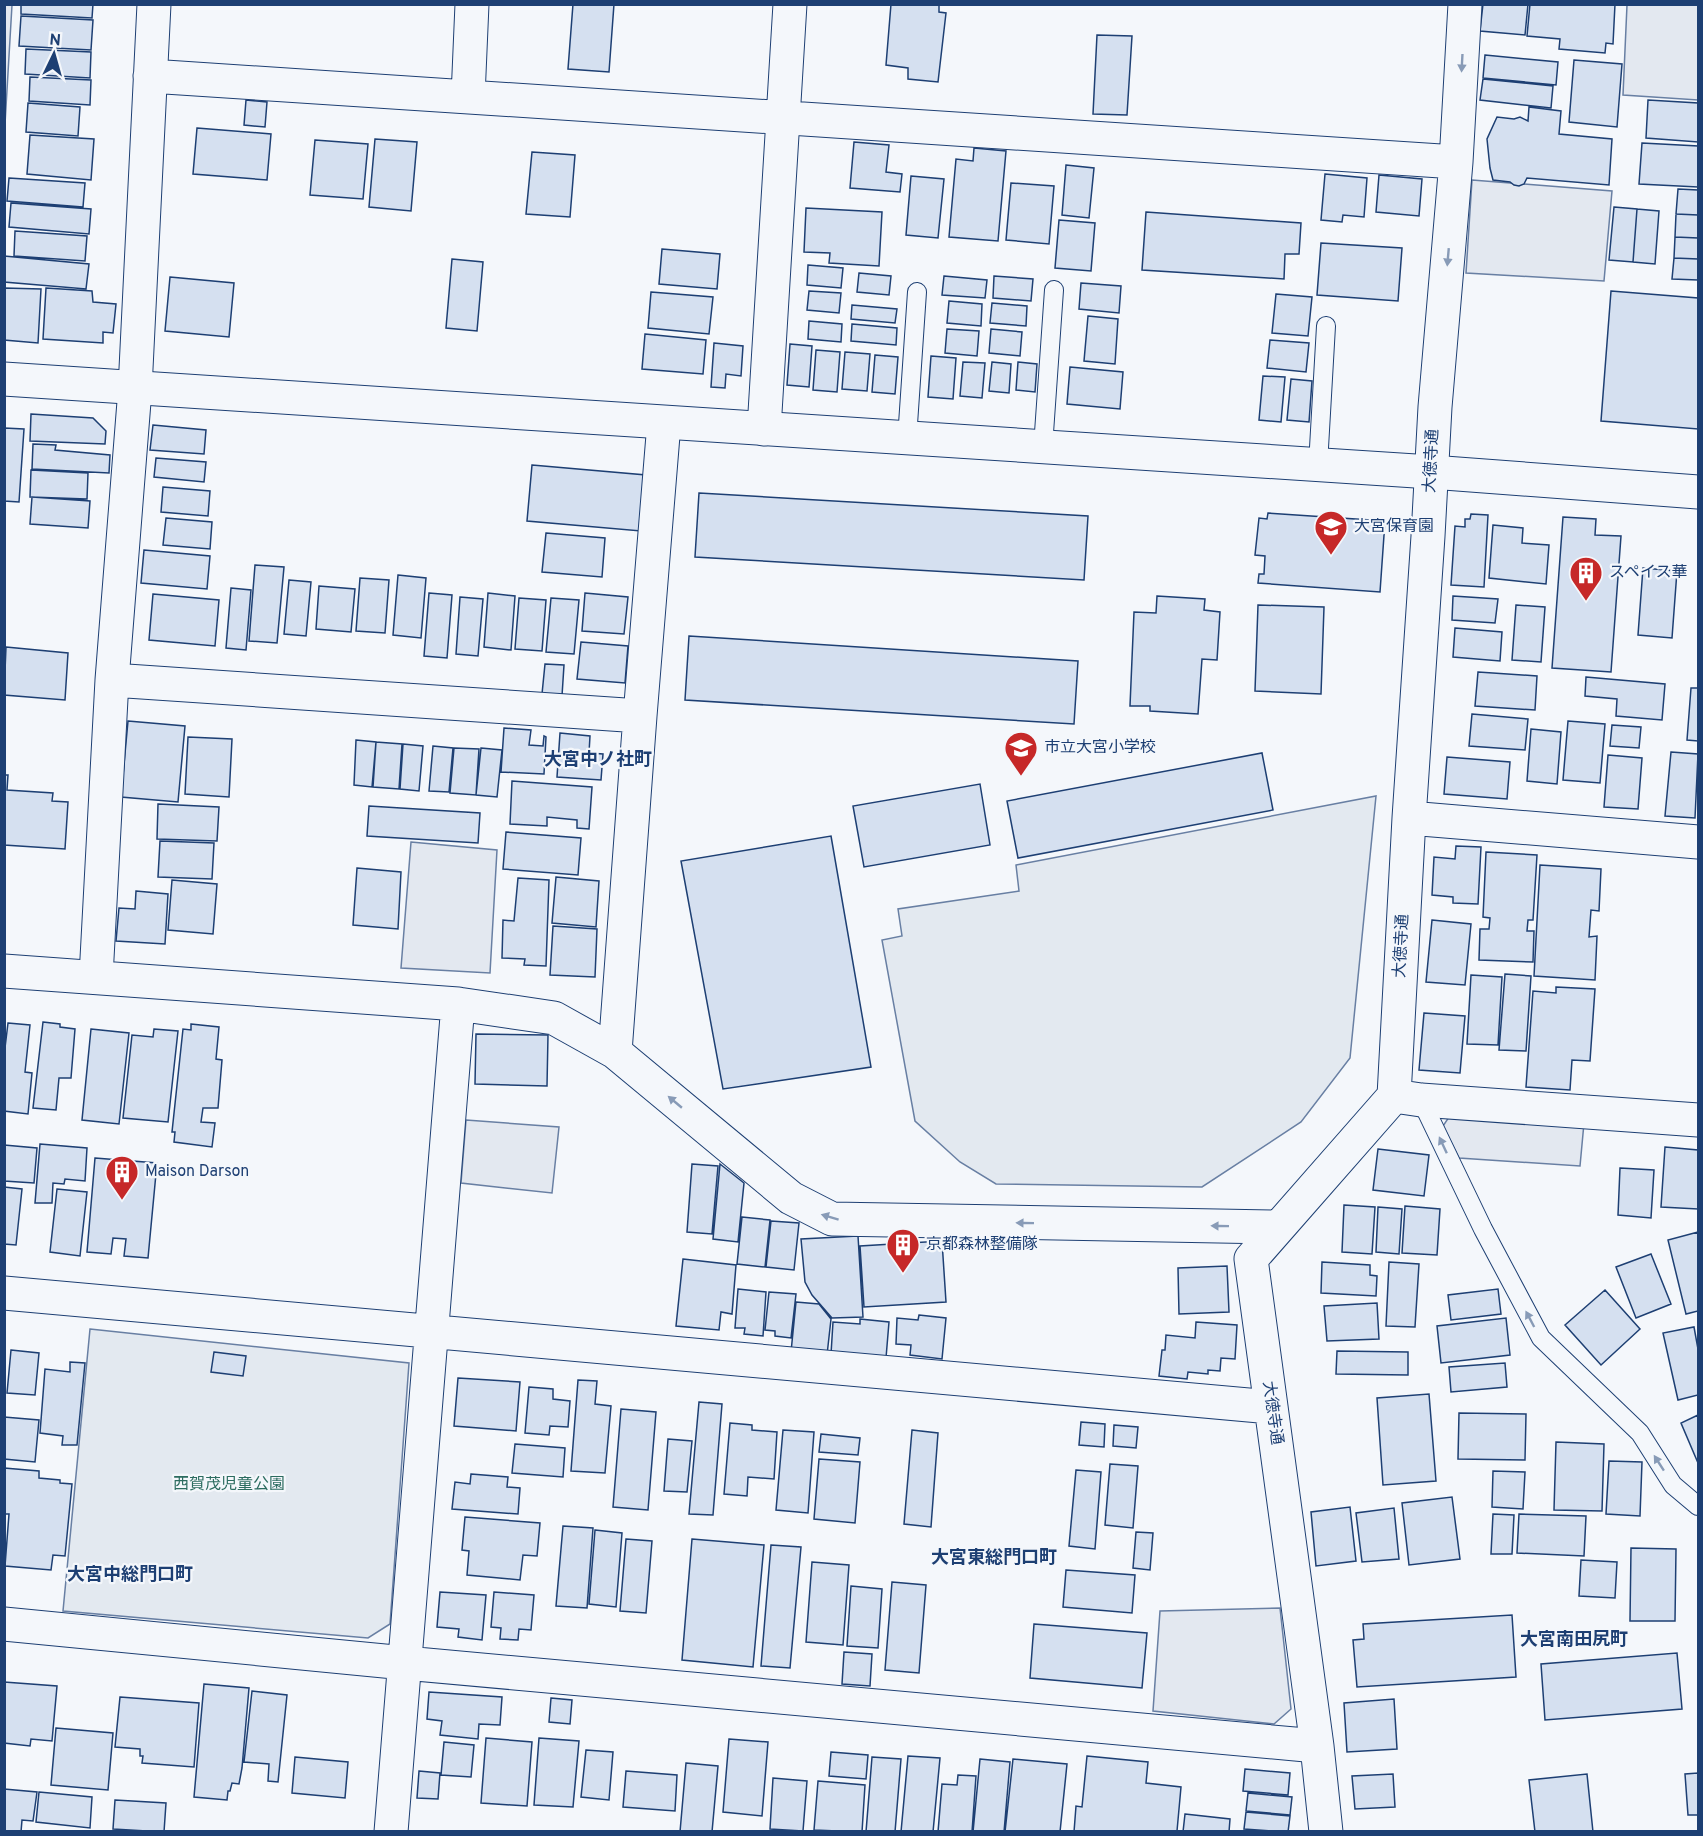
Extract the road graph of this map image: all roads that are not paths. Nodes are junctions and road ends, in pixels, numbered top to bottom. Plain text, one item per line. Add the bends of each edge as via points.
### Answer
1 (154, 4) edge
2 (472, 4) edge
3 (790, 4) edge
4 (1465, 4) edge
5 (150, 76) junction
6 (468, 97) junction
7 (783, 118) junction
8 (1456, 162) junction
9 (1054, 290) dead end
10 (917, 292) dead end
11 (1326, 326) dead end
12 (4, 379) edge
13 (135, 389) junction
14 (664, 423) junction
15 (764, 429) junction
16 (907, 439) junction
17 (1043, 447) junction
18 (1318, 465) junction
19 (1431, 472) junction
20 (1698, 492) edge
21 (112, 681) junction
22 (640, 716) junction
23 (1409, 818) junction
24 (1698, 842) edge
25 (4, 971) edge
26 (96, 977) junction
27 (458, 1004) junction
28 (615, 1052) junction
29 (1408, 1098) junction
30 (1698, 1120) edge
31 (1278, 1227) junction
32 (4, 1293) edge
33 (432, 1331) junction
34 (1272, 1407) junction
35 (1698, 1506) edge
36 (4, 1624) edge
37 (405, 1662) junction
38 (1317, 1746) junction
39 (391, 1832) edge
40 (1326, 1832) edge

1 - 5 street
2 - 6 street
3 - 7 street
4 -> 8 street, 大徳寺通
5 - 6 street
5 - 13 street
6 - 7 street
7 - 8 street
7 - 15 street
8 -> 19 street, 大徳寺通
9 - 17 lane
10 - 16 lane
11 - 18 lane
12 - 13 street
13 - 14 street
13 - 21 street
14 - 15 street
14 - 22 street
15 - 16 street
16 - 17 street
17 - 18 street
18 - 19 street
19 - 20 street
19 - 23 street, 大徳寺通
21 - 22 street
21 - 26 street
22 - 28 street
23 - 24 street
23 - 29 street, 大徳寺通
25 - 26 street
26 - 27 street
27 - 28 street via 554,1018
27 - 33 street
31 -> 28 street via 832,1220 791,1198
29 - 30 street
29 - 31 street, 大徳寺通
35 -> 29 lane via 1673,1485 1640,1433 1540,1338
31 - 34 street, 大徳寺通 via 1251,1259
32 - 33 street
33 - 34 street
33 - 37 street
34 - 38 street, 大徳寺通
36 - 37 street
37 - 38 street
37 - 39 street
38 - 40 street, 大徳寺通

